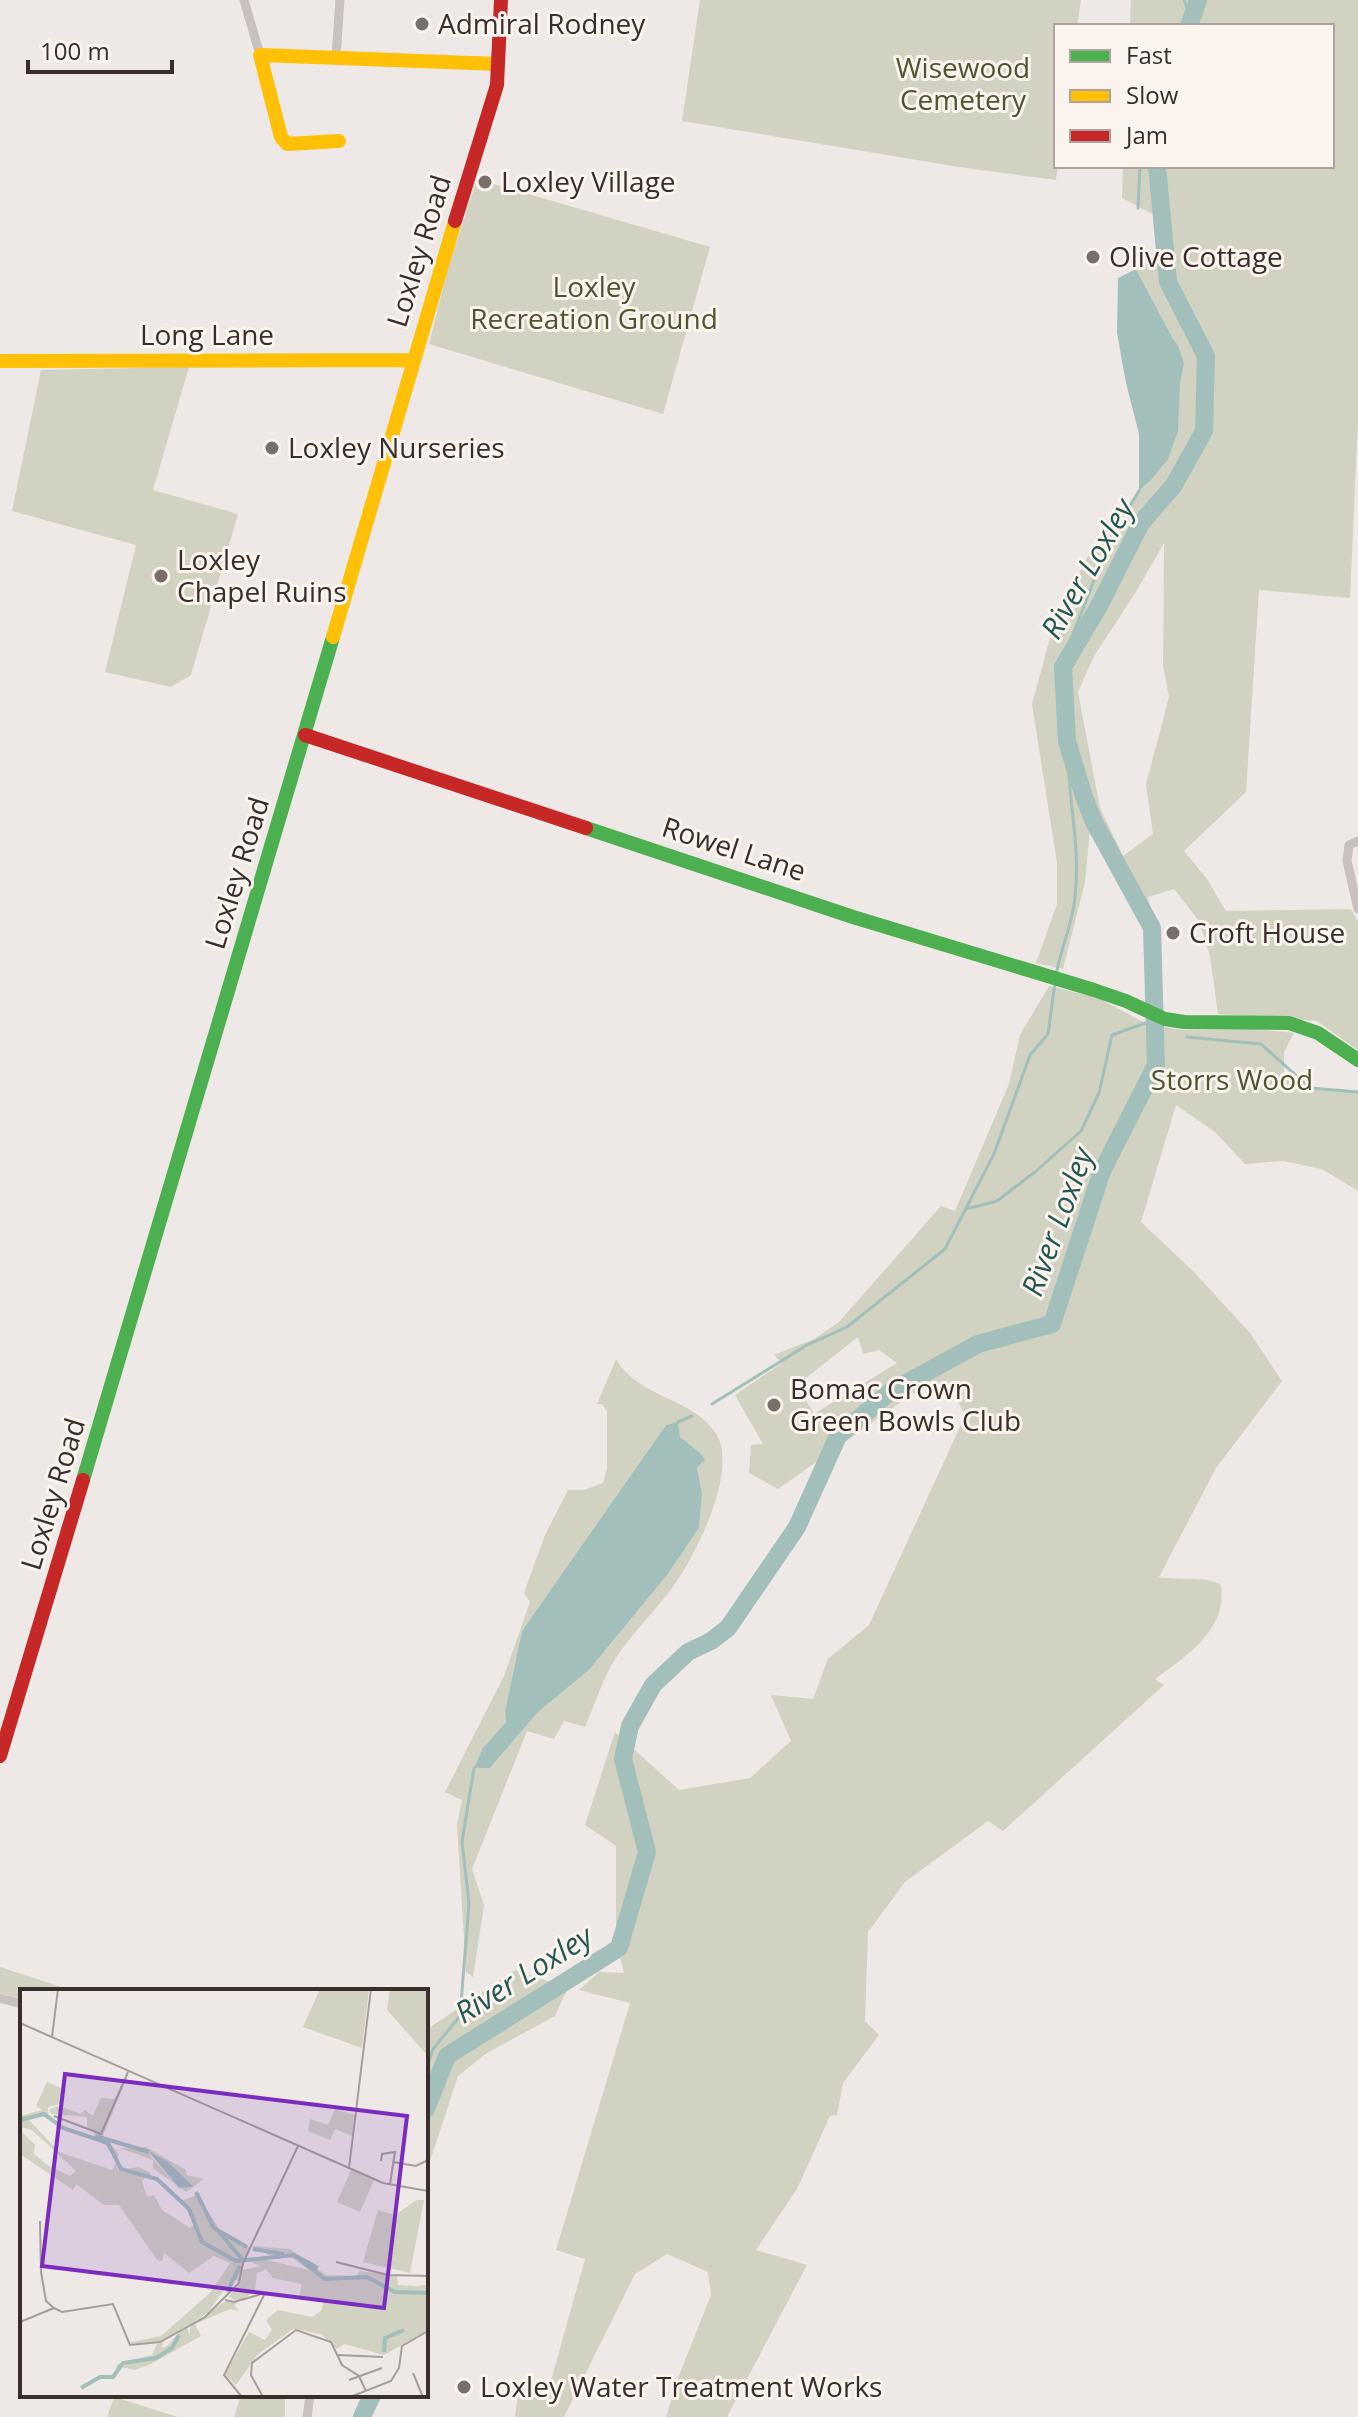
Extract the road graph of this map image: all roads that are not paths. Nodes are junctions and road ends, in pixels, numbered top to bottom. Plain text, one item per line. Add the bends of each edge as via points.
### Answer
1 (244, 0) edge
2 (340, 0) edge
3 (501, 0) edge
4 (260, 55) junction
5 (336, 57) junction
6 (498, 64) junction
7 (339, 141) dead end
8 (414, 360) junction
9 (0, 361) edge
10 (305, 735) junction
11 (1358, 841) edge
12 (1358, 909) edge
13 (1358, 1060) edge
14 (0, 1756) edge
15 (0, 1998) edge
16 (20, 2003) edge
17 (310, 2397) edge
18 (307, 2417) edge

1 - 4 street
2 - 5 street
3 - 6 street, Loxley Road
4 - 5 street
4 - 7 street via 287,144
5 - 6 street
6 - 8 street, Loxley Road via 492,107
8 - 9 street, Long Lane
8 - 10 street, Loxley Road
10 - 13 street, Rowel Lane via 853,917 1124,1000 1165,1019 1289,1023 1318,1033
10 - 14 street, Loxley Road
11 - 12 street via 1349,845 1347,861
15 - 16 street
17 - 18 street

